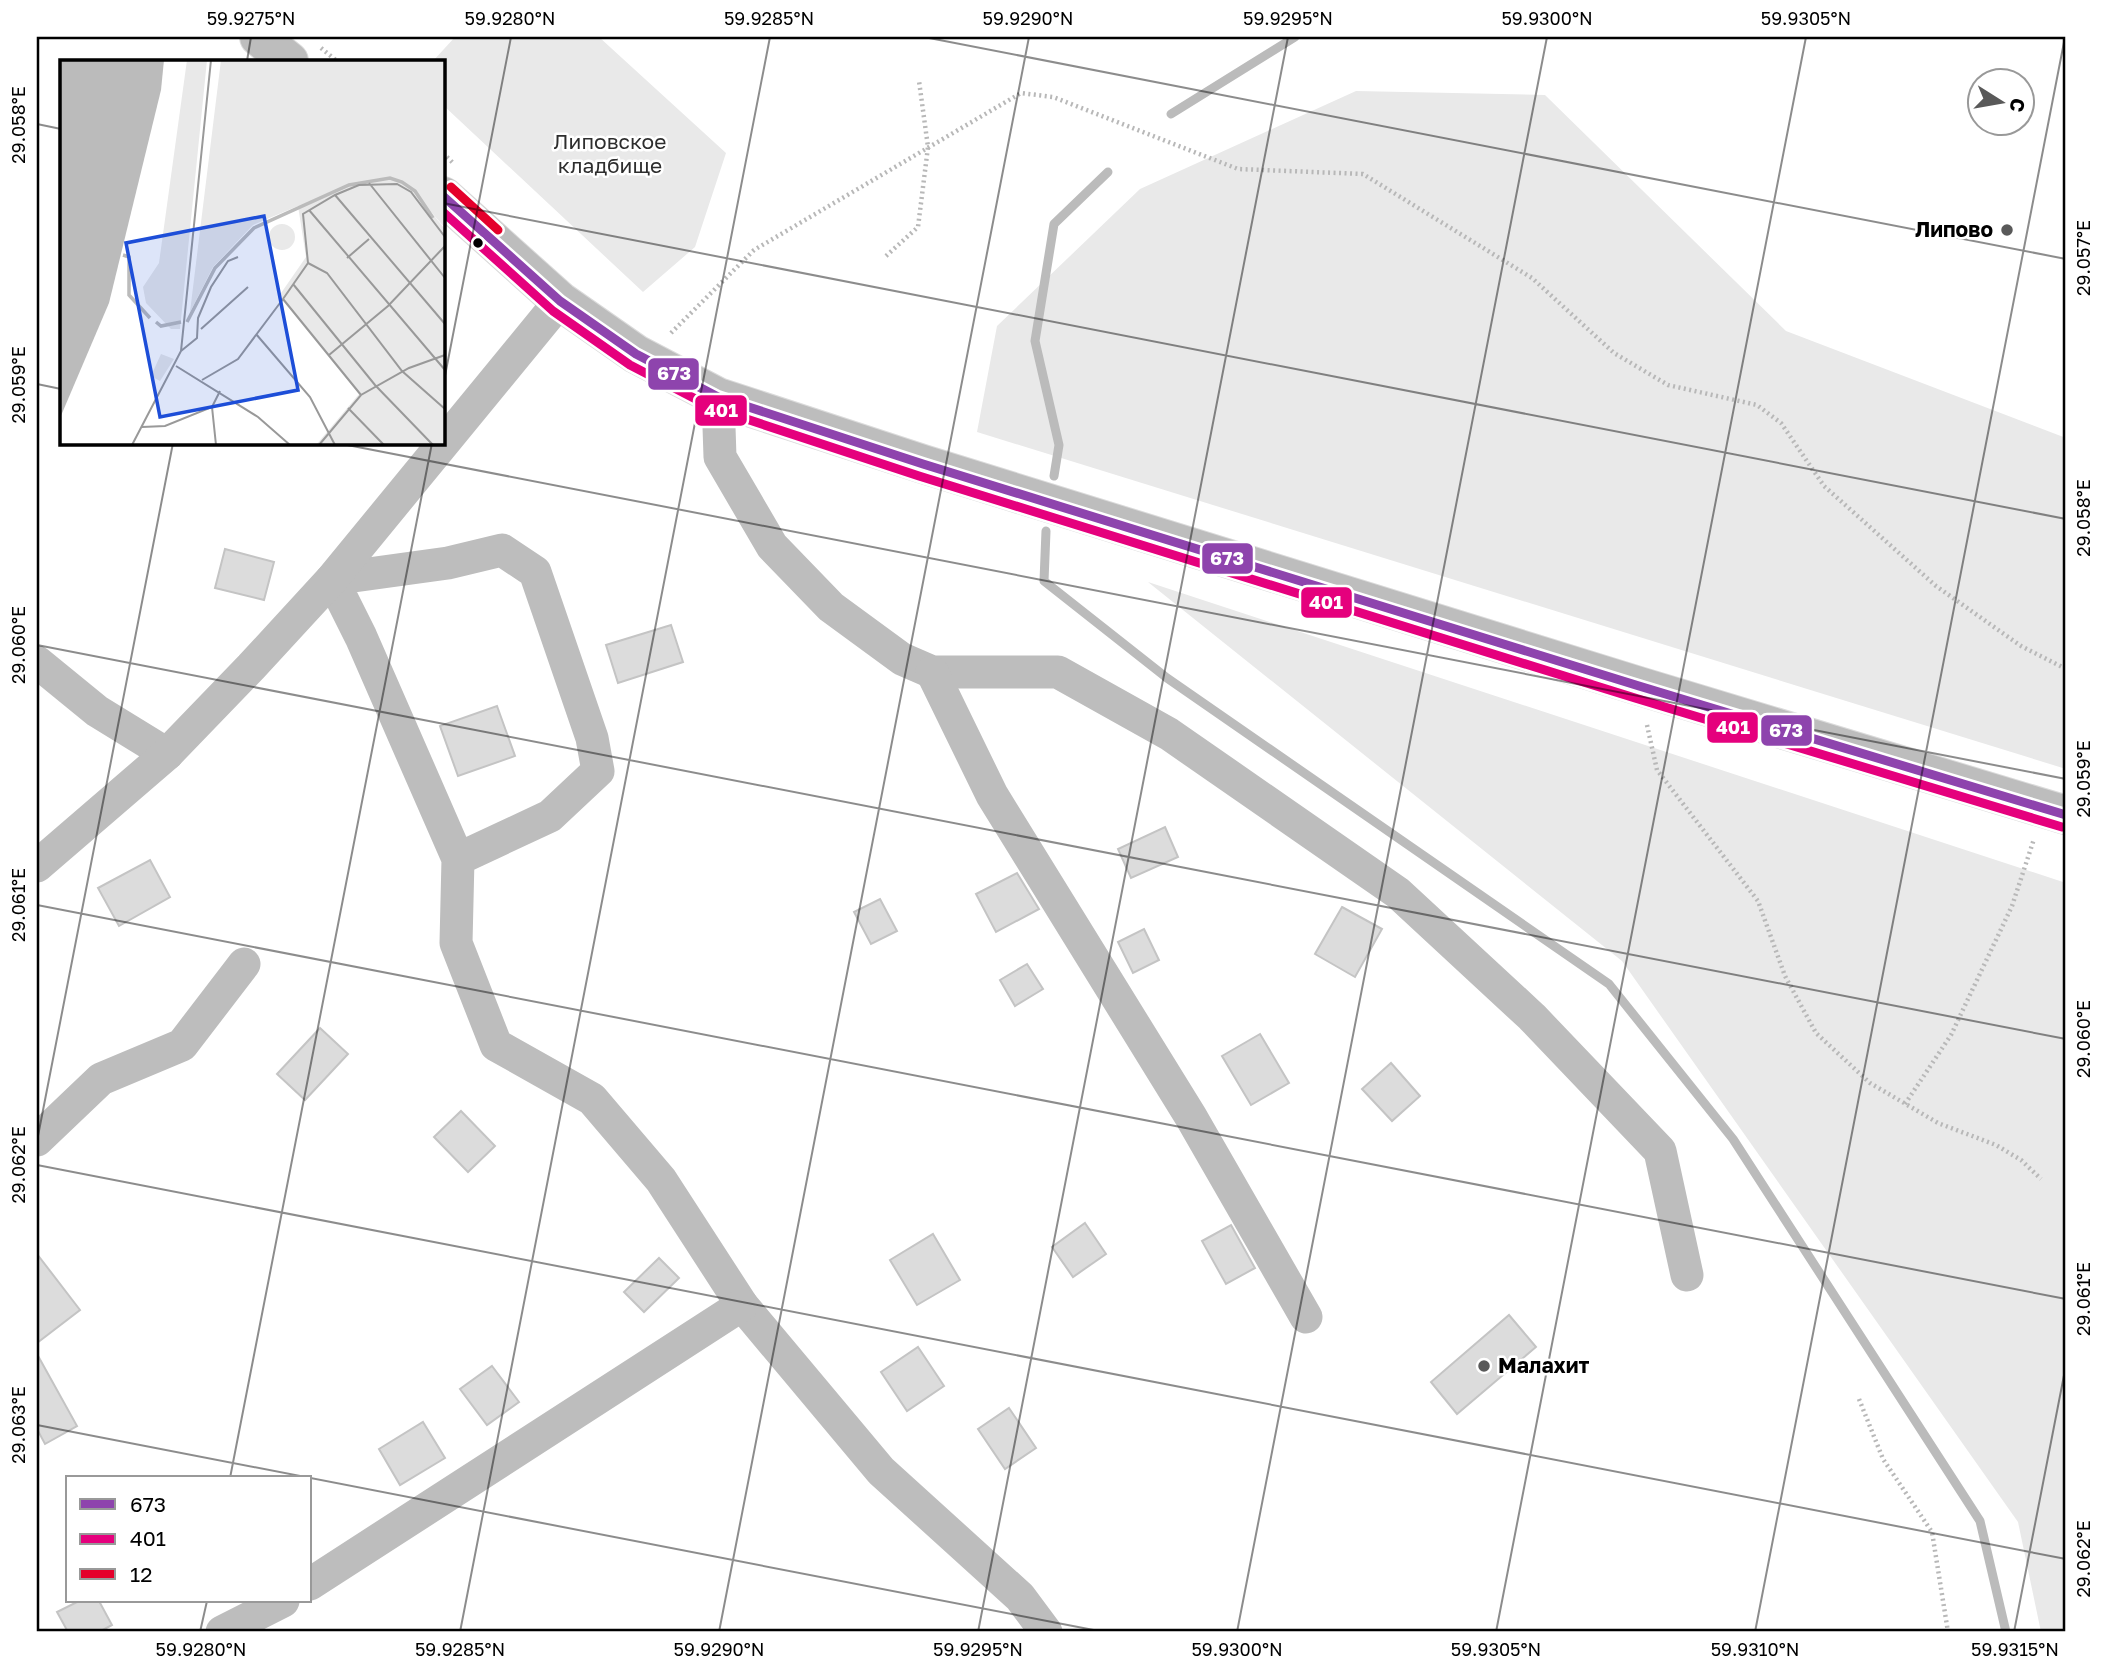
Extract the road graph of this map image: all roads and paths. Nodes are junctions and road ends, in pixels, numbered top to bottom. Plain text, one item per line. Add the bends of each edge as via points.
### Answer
1 (259, 37) edge
2 (288, 60) edge
3 (919, 81) dead end
4 (928, 147) junction
5 (444, 156) edge
6 (452, 183) edge
7 (886, 256) dead end
8 (560, 301) junction
9 (659, 327) dead end
10 (718, 397) junction
11 (444, 442) edge
12 (443, 444) edge
13 (332, 579) junction
14 (37, 662) edge
15 (2066, 669) edge
16 (932, 672) junction
17 (1639, 686) junction
18 (167, 754) junction
19 (2055, 811) edge
20 (458, 859) junction
21 (37, 866) edge
22 (244, 964) dead end
23 (1905, 1104) junction
24 (37, 1140) edge
25 (2041, 1179) dead end
26 (1687, 1275) dead end
27 (742, 1306) junction
28 (1306, 1317) dead end
29 (1859, 1399) dead end
30 (312, 1583) edge
31 (281, 1602) edge
32 (222, 1632) edge
33 (1046, 1632) edge
34 (1948, 1632) edge

1 - 2 main road
3 - 4 path
4 - 7 path via 918,227
4 - 9 path via 754,250 670,334
4 - 15 path via 1021,93 1053,97 1238,169 1363,174 1532,278 1614,353 1668,385 1757,405 1781,422 1824,486 1936,586 2021,646
5 - 6 path
6 - 8 main road
8 - 10 main road via 636,354
8 - 11 street
10 - 16 street via 720,457 772,546 831,607 902,659
10 - 17 main road
12 - 13 street
13 - 18 street
13 - 20 street
13 - 20 street via 448,563 502,550 535,572 592,738 598,771 550,816
14 - 18 street via 97,711
16 - 26 street via 1058,672 1169,734 1398,893 1532,1017 1660,1151
16 - 28 street via 992,795 1191,1117
17 - 19 main road
17 - 23 path via 1657,770 1758,901 1785,976 1816,1033 1870,1083
18 - 21 street
19 - 23 path via 1951,1035
20 - 27 street via 456,943 496,1045 592,1100 662,1180
22 - 24 street via 182,1045 101,1079
23 - 25 path via 1938,1123 1996,1145
27 - 30 street
27 - 33 street via 881,1471 1020,1597
29 - 34 path via 1883,1459 1932,1532
31 - 32 street

